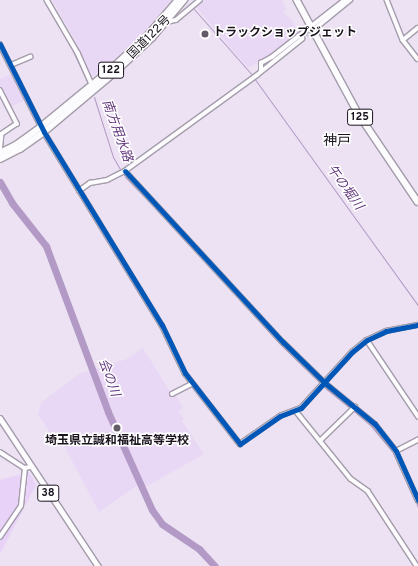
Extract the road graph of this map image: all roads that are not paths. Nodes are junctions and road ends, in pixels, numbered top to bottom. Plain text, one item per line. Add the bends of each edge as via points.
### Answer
1 (47, 0) edge
2 (178, 0) edge
3 (184, 0) edge
4 (200, 0) edge
5 (297, 0) edge
6 (345, 0) edge
7 (350, 0) edge
8 (388, 0) edge
9 (164, 21) junction
10 (311, 27) junction
11 (317, 27) tunnel mouth
12 (418, 28) edge
13 (302, 39) tunnel mouth
14 (403, 40) junction
15 (0, 44) edge
16 (30, 57) dead end
17 (418, 59) edge
18 (11, 65) junction
19 (261, 72) junction
20 (92, 85) junction
21 (0, 90) edge
22 (43, 129) junction
23 (0, 153) edge
24 (0, 159) edge
25 (125, 171) junction
26 (79, 191) junction
27 (418, 202) edge
28 (418, 325) edge
29 (367, 340) junction
30 (325, 383) junction
31 (192, 384) junction
32 (172, 394) dead end
33 (355, 408) junction
34 (296, 411) junction
35 (418, 416) edge
36 (0, 418) edge
37 (418, 440) edge
38 (320, 441) junction
39 (396, 451) junction
40 (0, 452) edge
41 (28, 467) junction
42 (418, 500) edge
43 (0, 537) edge
44 (98, 566) edge
45 (417, 566) edge

1 - 20 street via 78,53
2 - 9 highway, 国道122号 / 122
3 - 9 highway, 国道122号 / 122
4 - 9 street via 176,20
5 - 10 highway, 125
6 - 10 street
7 - 11 street
8 - 14 street
9 - 20 highway, 国道122号 / 122
9 - 22 highway, 国道122号 / 122 via 113,74
10 - 19 street via 261,63
10 - 27 highway, 125 via 365,125
12 - 14 street
13 - 19 street
14 - 17 street
15 - 18 street
16 - 18 street
18 - 22 street
19 - 25 street
20 - 22 highway, 国道122号 / 122
21 - 23 street via 17,124 2,134
22 - 23 highway, 国道122号 / 122
22 - 24 highway, 国道122号 / 122 via 20,149
22 - 26 street
25 - 26 street via 107,180 90,184
25 - 30 street
26 - 31 street via 162,325
28 - 29 street via 386,331
29 - 30 street via 352,352
29 - 35 street
30 - 33 street
30 - 34 street
31 - 32 street
31 - 34 street via 240,444 280,416
33 - 38 street
33 - 39 street via 375,424
34 - 38 street
36 - 41 main road, 38
37 - 39 street
38 - 45 street via 352,479 368,491
39 - 42 street
40 - 41 street
41 - 43 street via 21,506
41 - 44 main road, 38

